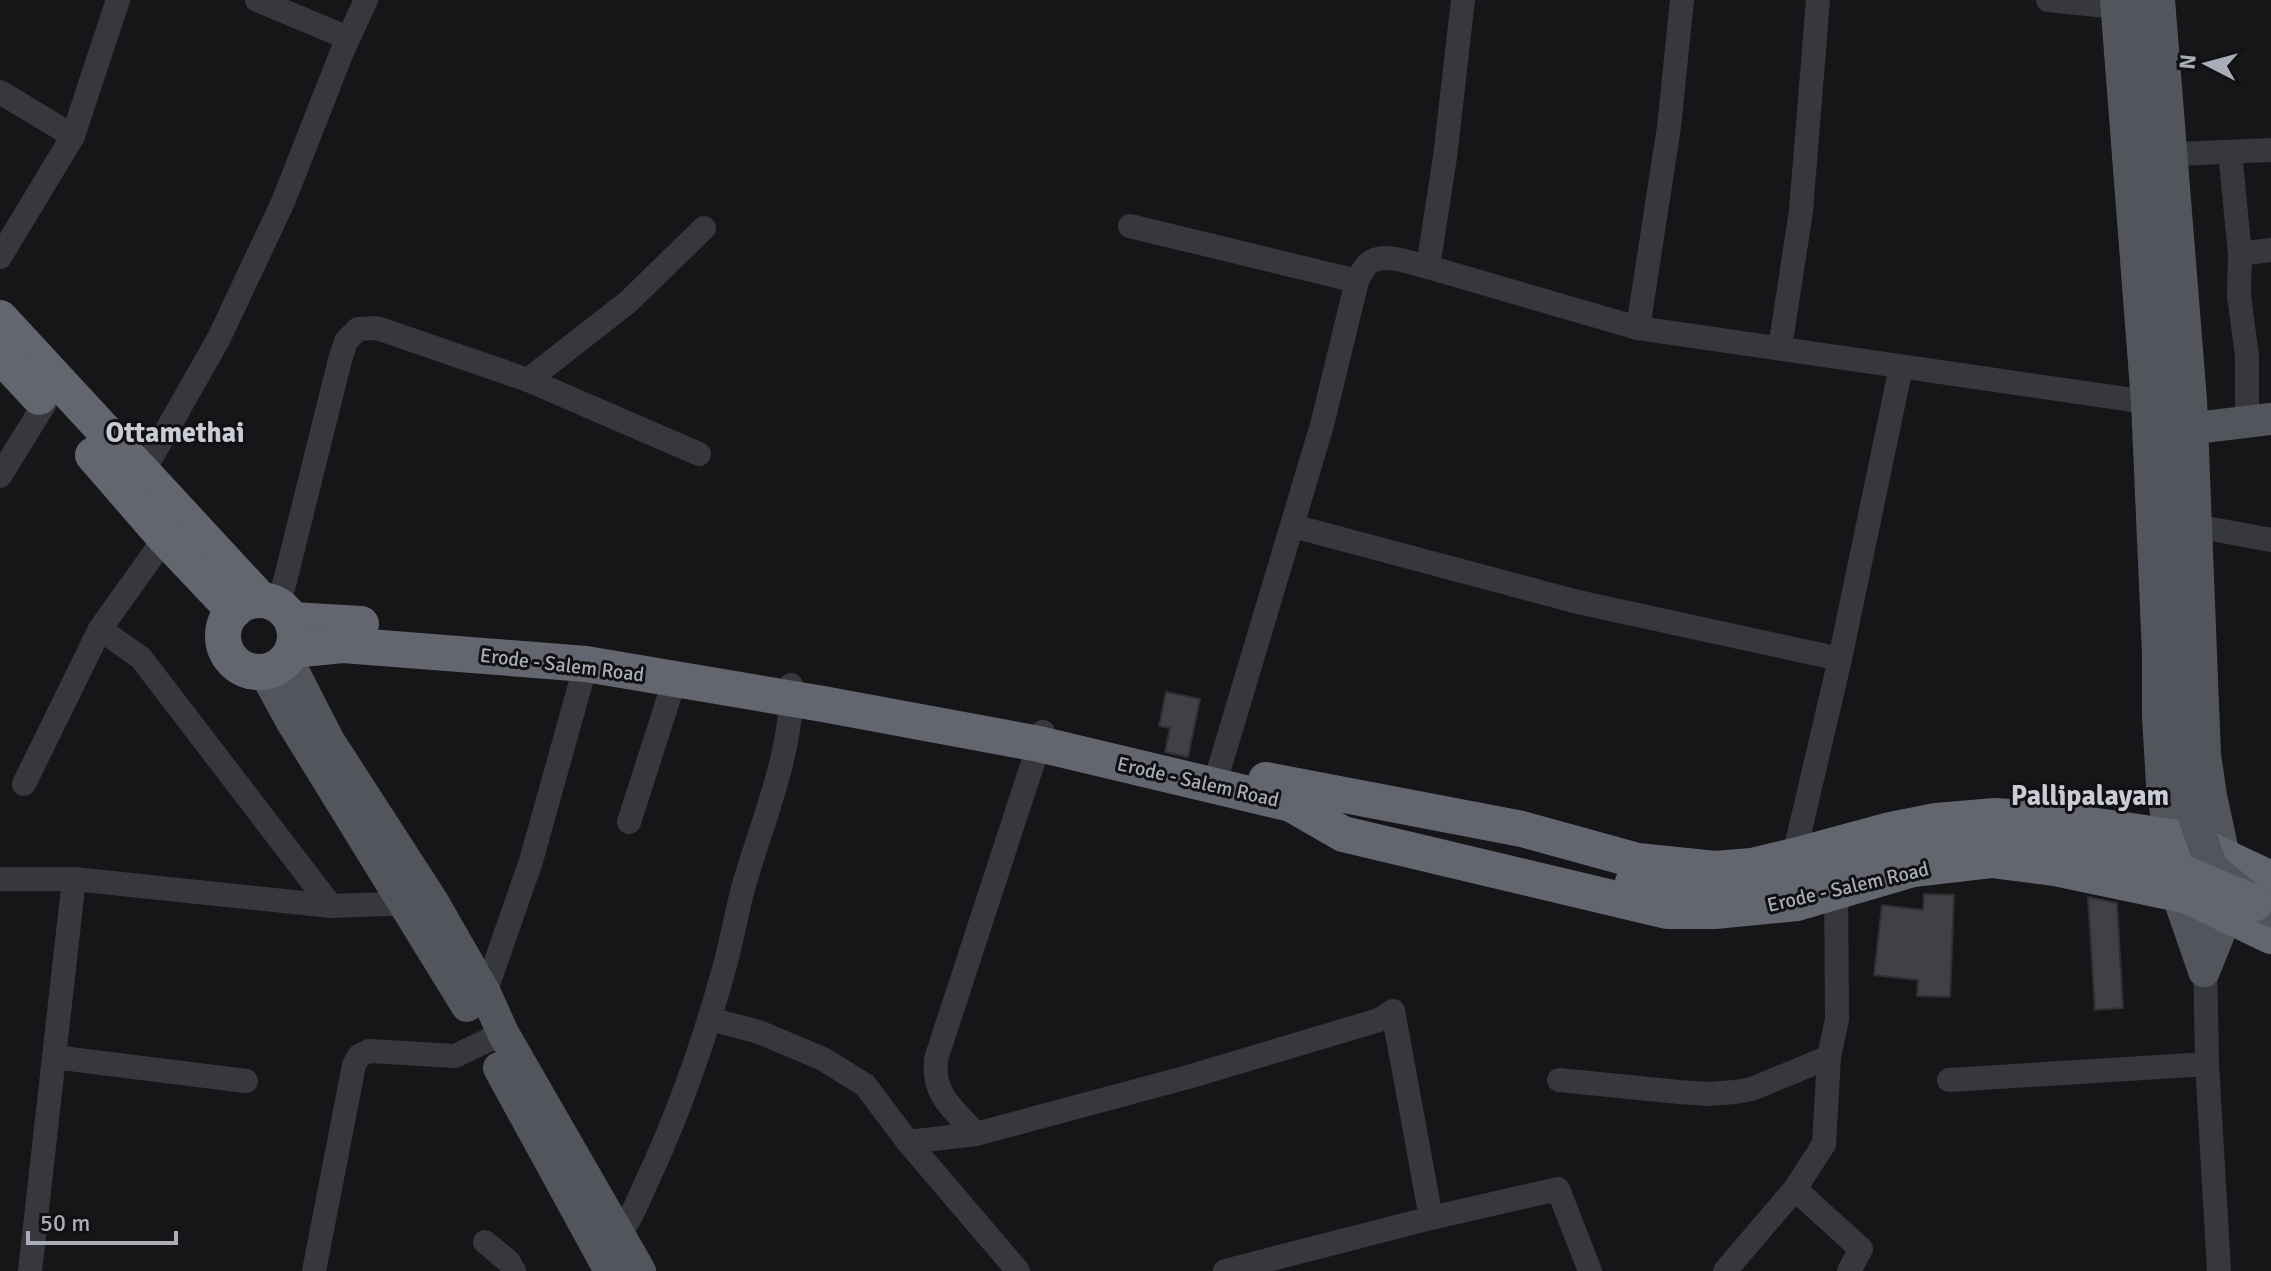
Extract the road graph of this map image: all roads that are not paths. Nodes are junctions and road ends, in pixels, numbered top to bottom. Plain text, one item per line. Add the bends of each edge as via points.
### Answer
1 (118, 0) edge
2 (257, 0) edge
3 (366, 0) edge
4 (1463, 0) edge
5 (1682, 0) edge
6 (1818, 0) edge
7 (2048, 0) edge
8 (2159, 0) edge
9 (2123, 2) edge
10 (348, 38) junction
11 (0, 92) edge
12 (73, 136) junction
13 (2271, 150) edge
14 (2230, 152) junction
15 (2171, 155) junction
16 (2128, 157) junction
17 (1130, 226) dead end
18 (704, 228) dead end
19 (2271, 250) edge
20 (2240, 254) junction
21 (0, 257) edge
22 (1428, 267) junction
23 (1357, 281) junction
24 (0, 318) edge
25 (1638, 328) junction
26 (1780, 348) junction
27 (0, 355) edge
28 (1901, 367) junction
29 (528, 380) junction
30 (45, 403) junction
31 (2147, 418) junction
32 (2259, 420) edge
33 (2192, 428) junction
34 (699, 454) dead end
35 (143, 472) junction
36 (0, 476) edge
37 (1293, 526) junction
38 (2195, 526) junction
39 (165, 538) junction
40 (2271, 540) edge
41 (100, 629) junction
42 (273, 639) junction
43 (1840, 659) junction
44 (586, 664) junction
45 (675, 679) junction
46 (792, 691) junction
47 (1041, 737) junction
48 (1216, 778) junction
49 (24, 784) dead end
50 (1291, 804) junction
51 (629, 822) dead end
52 (2180, 822) junction
53 (1834, 846) junction
54 (1794, 856) junction
55 (2224, 856) junction
56 (0, 879) edge
57 (74, 879) junction
58 (1836, 892) junction
59 (2235, 901) edge
60 (419, 902) junction
61 (1797, 903) junction
62 (331, 906) junction
63 (2271, 936) edge
64 (2204, 971) junction
65 (485, 993) junction
66 (709, 1019) junction
67 (494, 1037) junction
68 (54, 1057) junction
69 (1829, 1057) junction
70 (2207, 1064) junction
71 (1559, 1080) dead end
72 (1949, 1080) dead end
73 (246, 1081) dead end
74 (976, 1134) junction
75 (908, 1142) junction
76 (1795, 1189) junction
77 (1431, 1218) junction
78 (485, 1242) dead end
79 (610, 1252) edge
80 (30, 1271) edge
81 (314, 1271) edge
82 (514, 1271) edge
83 (640, 1271) edge
84 (1018, 1271) edge
85 (1225, 1271) edge
86 (1590, 1271) edge
87 (1725, 1271) edge
88 (1849, 1271) edge
89 (2219, 1271) edge

1 - 12 street
2 - 10 street
3 - 10 street
4 - 22 street
5 - 25 street via 1669,127
6 - 26 street via 1801,211
7 - 9 street
8 - 15 main road
9 - 16 main road
9 - 52 main road, bridge via 2171,439 2183,764
10 - 35 street via 283,202 218,340
11 - 12 street
12 - 21 street
13 - 14 street
14 - 15 street
14 - 20 street
15 - 16 street
15 - 33 main road
16 - 31 main road
17 - 23 street
18 - 29 street via 628,302
19 - 20 street
20 - 32 street via 2239,296
22 - 23 street via 1393,259 1372,261
22 - 25 street
23 - 37 street
24 - 35 highway
25 - 26 street
26 - 28 street
27 - 30 highway
28 - 31 street
28 - 43 street
29 - 34 street
29 - 42 street via 377,328 358,329 346,341
30 - 36 street
30 - 39 highway
31 - 33 main road
31 - 52 main road via 2162,784
32 - 33 main road
33 - 38 main road
35 - 42 highway
37 - 43 street via 1578,602
37 - 48 street
38 - 40 street
38 - 55 main road via 2205,755
39 - 41 street
39 - 42 highway
41 - 49 street
41 - 62 street via 141,658
42 - 44 highway, Erode - Salem Road
42 - 46 highway, Erode - Salem Road via 375,625 587,649
42 - 60 main road
43 - 54 street
44 - 45 highway, Erode - Salem Road
44 - 65 street via 531,861
45 - 46 highway, Erode - Salem Road
45 - 51 street
46 - 47 highway, Erode - Salem Road
46 - 66 street via 780,772
47 - 48 highway, Erode - Salem Road
47 - 74 street via 936,1059 937,1088
48 - 50 highway, Erode - Salem Road
48 - 54 highway, Erode - Salem Road via 1522,829 1638,861 1715,869
50 - 59 highway, bridge via 1633,882 1726,889 1783,881 1914,848 2041,840 2167,866
50 - 61 highway, Erode - Salem Road via 1343,834 1667,911
52 - 53 highway, Erode - Salem Road via 1995,816 1936,821
52 - 55 highway, Erode - Salem Road via 2186,839
52 - 59 main road
52 - 59 main road, bridge
53 - 54 highway, Erode - Salem Road
53 - 58 street
54 - 61 street
55 - 59 highway, Erode - Salem Road
55 - 59 main road
56 - 57 street
57 - 62 street
57 - 68 street
58 - 59 highway, Erode - Salem Road via 1913,869 1991,860
58 - 61 highway, Erode - Salem Road
58 - 69 street via 1837,1019
59 - 63 highway, Erode - Salem Road
59 - 64 main road
59 - 64 main road
60 - 62 street
60 - 65 main road
60 - 67 main road via 468,1007
64 - 70 street
65 - 67 main road
66 - 75 street via 759,1032 823,1059 865,1085
66 - 79 street via 655,1164
67 - 79 main road
67 - 81 street via 455,1056 369,1051 359,1056
68 - 73 street
68 - 80 street
69 - 71 street via 1735,1092
69 - 76 street via 1824,1144
70 - 72 street
70 - 89 street
74 - 75 street
74 - 77 street via 1188,1077 1379,1020 1393,1011
75 - 84 street
76 - 87 street
76 - 88 street via 1861,1249
77 - 85 street
77 - 86 street via 1558,1189
78 - 82 street
79 - 83 main road

